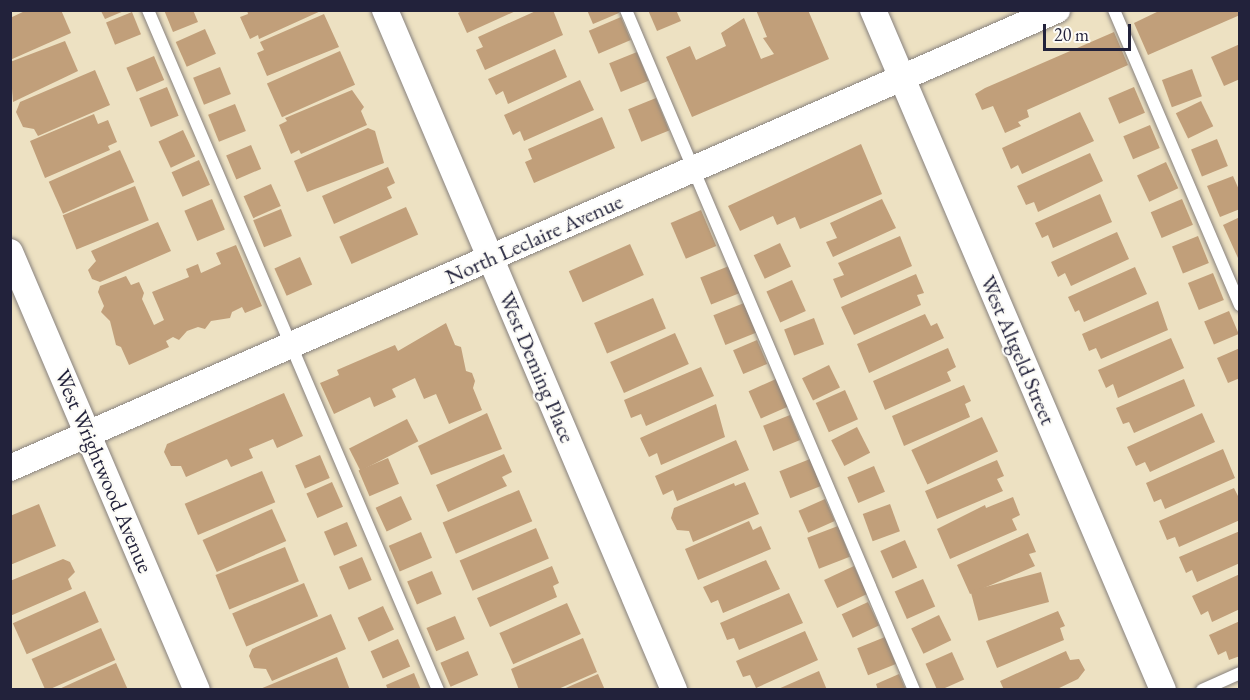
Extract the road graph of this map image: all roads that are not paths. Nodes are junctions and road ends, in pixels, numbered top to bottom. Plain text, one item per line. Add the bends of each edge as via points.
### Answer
1 (148, 10) edge
2 (385, 10) edge
3 (626, 10) edge
4 (873, 10) edge
5 (1057, 10) edge
6 (1114, 10) edge
7 (902, 78) junction
8 (693, 169) junction
9 (10, 252) edge
10 (490, 258) junction
11 (1239, 305) edge
12 (291, 345) junction
13 (88, 434) junction
14 (10, 468) edge
15 (1239, 673) edge
16 (197, 690) edge
17 (438, 690) edge
18 (674, 690) edge
19 (914, 690) edge
20 (1163, 690) edge
21 (1202, 690) edge

1 - 12 lane
2 - 10 street, West Deming Place
3 - 8 lane
4 - 7 street, West Altgeld Street
5 - 7 street, North Leclaire Avenue
6 - 11 lane
7 - 8 street, North Leclaire Avenue
7 - 20 street, West Altgeld Street
8 - 10 street, North Leclaire Avenue
8 - 19 lane
9 - 13 street, West Wrightwood Avenue
10 - 12 street, North Leclaire Avenue
10 - 18 street, West Deming Place
12 - 13 street, North Leclaire Avenue
12 - 17 lane
13 - 14 street, North Leclaire Avenue
13 - 16 street, West Wrightwood Avenue
15 - 21 lane

